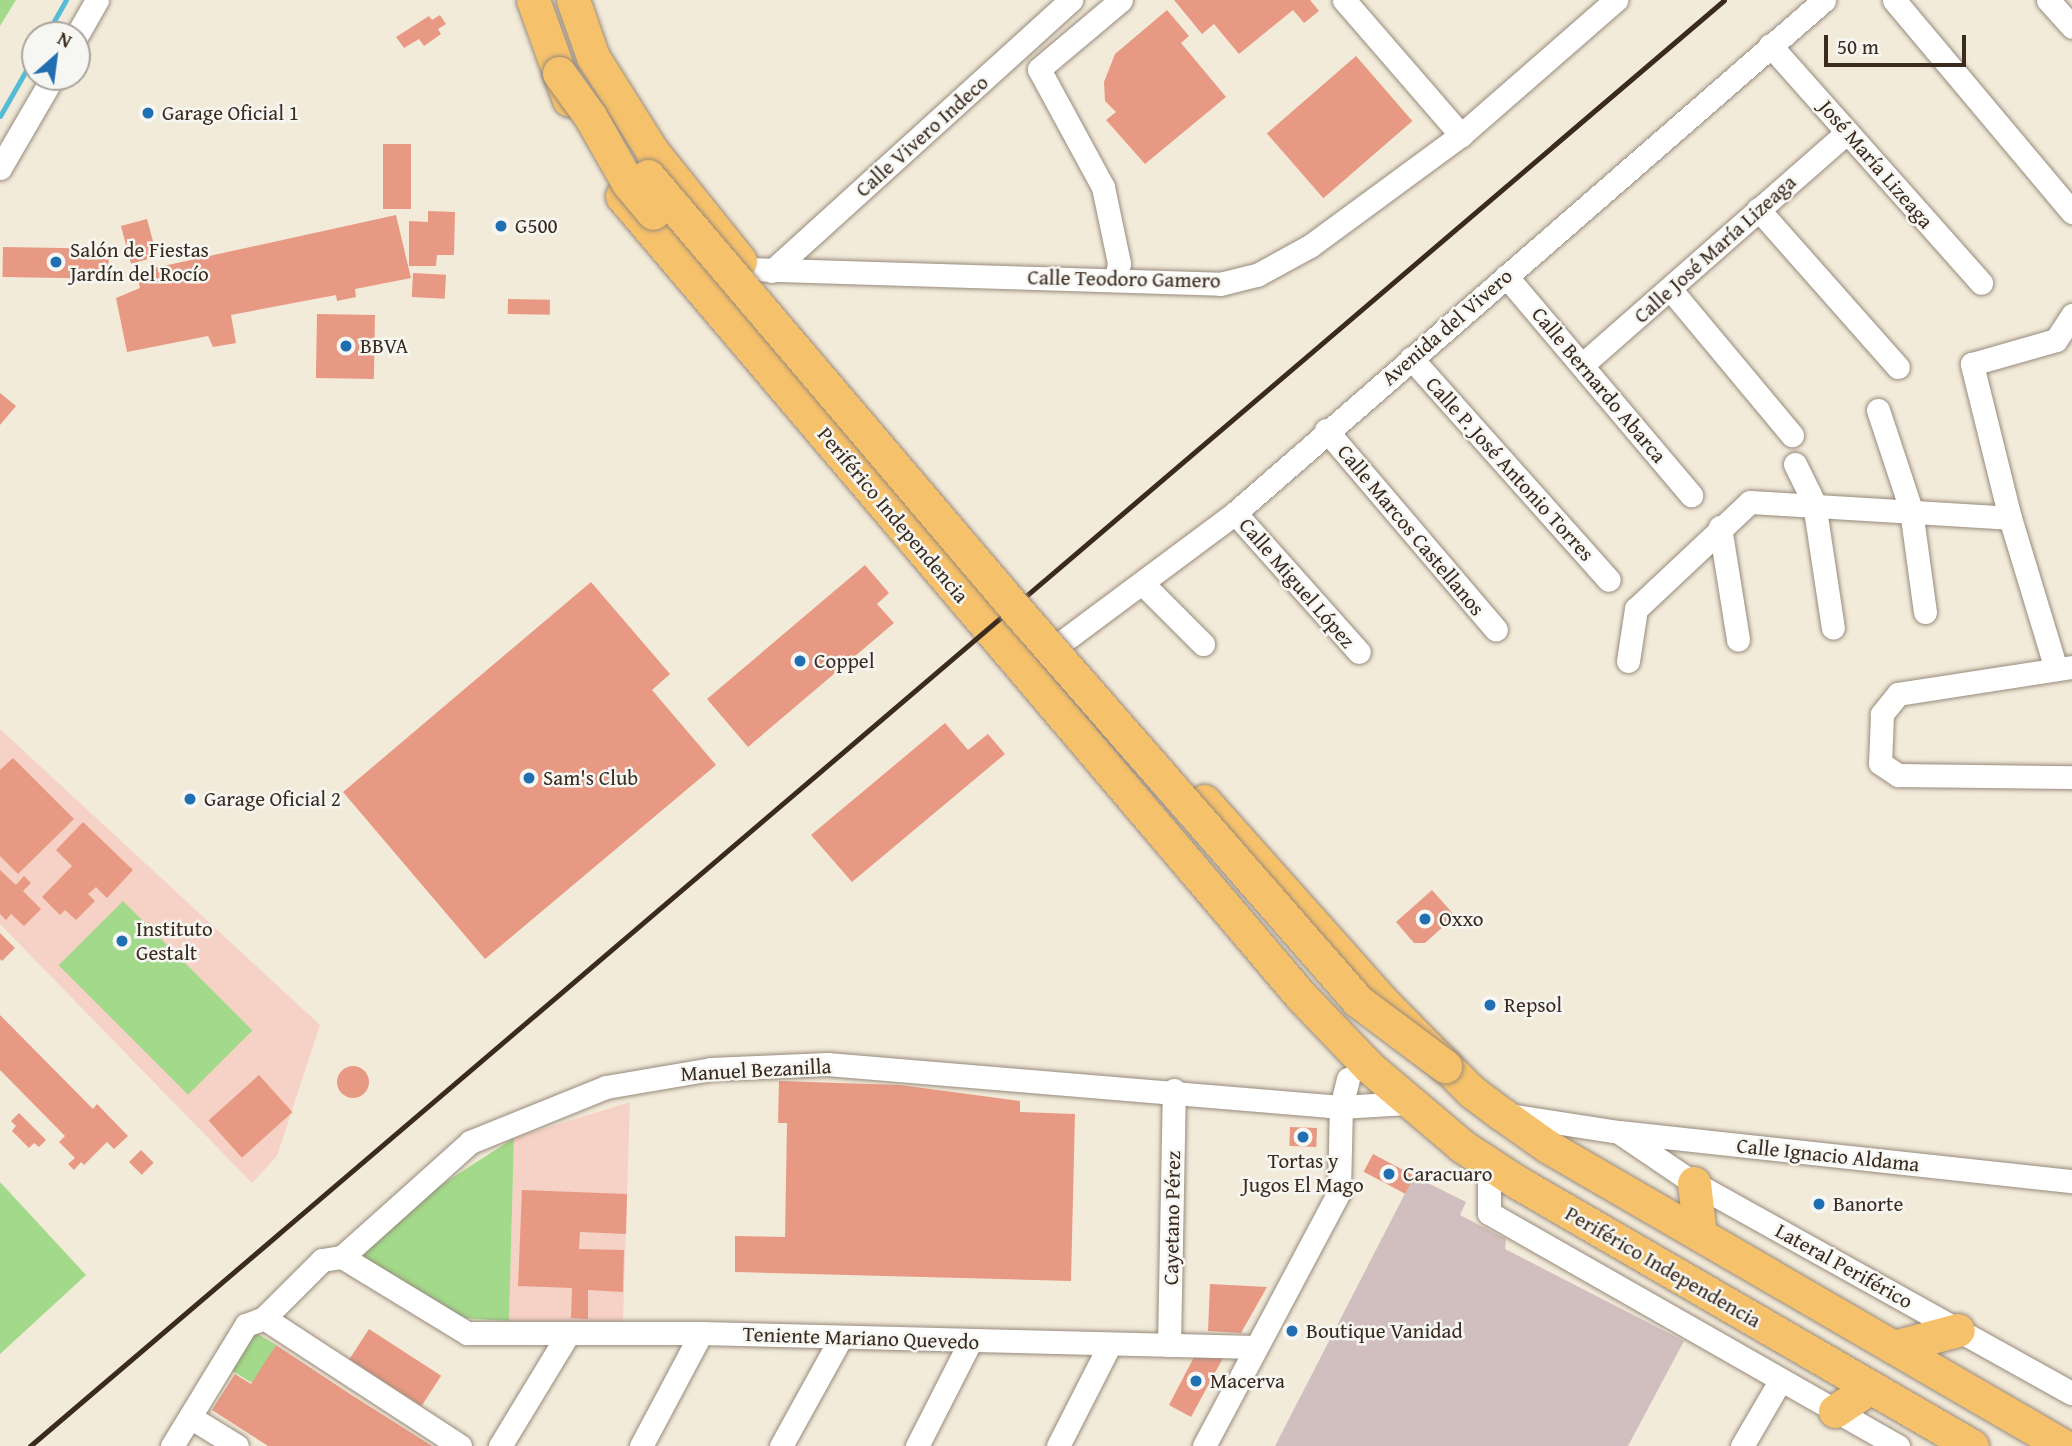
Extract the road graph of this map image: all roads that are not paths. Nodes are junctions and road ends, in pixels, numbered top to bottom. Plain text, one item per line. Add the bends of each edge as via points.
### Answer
1 (97, 0) edge
2 (533, 0) edge
3 (573, 0) edge
4 (1071, 0) edge
5 (1121, 0) edge
6 (1344, 0) edge
7 (1616, 0) edge
8 (1824, 0) edge
9 (1894, 0) edge
10 (2048, 0) edge
11 (85, 21) edge
12 (2072, 27) edge
13 (1770, 45) junction
14 (600, 67) junction
15 (45, 91) edge
16 (1847, 131) junction
17 (1461, 135) junction
18 (0, 168) edge
19 (1758, 209) junction
20 (2072, 212) edge
21 (759, 270) junction
22 (1506, 276) junction
23 (1116, 280) junction
24 (1981, 283) dead end
25 (1671, 290) junction
26 (2072, 315) edge
27 (1411, 358) junction
28 (1582, 365) junction
29 (1898, 367) dead end
30 (1878, 410) dead end
31 (1326, 430) junction
32 (1792, 435) dead end
33 (1795, 464) dead end
34 (1691, 495) dead end
35 (1815, 503) junction
36 (1911, 510) junction
37 (1236, 513) junction
38 (2010, 518) junction
39 (1720, 527) junction
40 (1609, 580) dead end
41 (1143, 584) junction
42 (1000, 607) junction
43 (1925, 612) dead end
44 (1833, 628) dead end
45 (1496, 629) dead end
46 (1738, 640) dead end
47 (1062, 642) junction
48 (1203, 644) dead end
49 (1359, 652) dead end
50 (1628, 661) dead end
51 (2064, 668) edge
52 (2072, 777) edge
53 (1445, 1066) junction
54 (1358, 1073) junction
55 (1174, 1090) junction
56 (1407, 1102) junction
57 (1341, 1107) junction
58 (1502, 1114) junction
59 (1619, 1132) junction
60 (1489, 1162) junction
61 (2072, 1181) edge
62 (1694, 1183) junction
63 (1700, 1235) junction
64 (342, 1257) junction
65 (264, 1318) junction
66 (1958, 1330) junction
67 (701, 1333) junction
68 (568, 1335) junction
69 (840, 1339) junction
70 (970, 1342) junction
71 (1110, 1344) junction
72 (1169, 1345) junction
73 (1256, 1347) junction
74 (1894, 1347) junction
75 (1780, 1381) junction
76 (1871, 1387) junction
77 (2072, 1393) edge
78 (1835, 1411) junction
79 (190, 1417) junction
80 (172, 1446) edge
81 (237, 1446) edge
82 (460, 1446) edge
83 (500, 1446) edge
84 (641, 1446) edge
85 (781, 1446) edge
86 (917, 1446) edge
87 (1058, 1446) edge
88 (1203, 1446) edge
89 (1742, 1446) edge
90 (1898, 1446) edge
91 (1972, 1446) edge
92 (2064, 1446) edge

1 - 11 street
2 - 42 highway, bridge via 559,73 628,183
3 - 14 highway, Periférico Independencia
4 - 21 street, Calle Vivero Indeco
5 - 23 street via 1039,69 1102,187 1119,263
6 - 17 street
7 - 17 street, Calle Teodoro Gamero
8 - 13 street, Avenida del Vivero
9 - 20 street
10 - 12 street
13 - 16 street, José María Lizeaga
13 - 22 street, Avenida del Vivero
14 - 21 highway, Periférico Independencia via 652,151
14 - 42 highway, bridge via 648,176
15 - 18 street
16 - 19 street, Calle José María Lizeaga
16 - 24 street, José María Lizeaga
17 - 23 street, Calle Teodoro Gamero via 1310,246 1257,275 1220,284
19 - 25 street, Calle José María Lizeaga
19 - 29 street
21 - 23 street, Calle Teodoro Gamero
21 - 42 highway, Periférico Independencia
22 - 27 street, Avenida del Vivero
22 - 28 street, Calle Bernardo Abarca
25 - 28 street, Calle José María Lizeaga
25 - 32 street
26 - 38 street via 2056,340 1972,364
27 - 31 street, Avenida del Vivero
27 - 40 street, Calle P. José Antonio Torres
28 - 34 street, Calle Bernardo Abarca
30 - 36 street
31 - 37 street, Avenida del Vivero
31 - 45 street, Calle Marcos Castellanos
33 - 35 street
35 - 36 street
35 - 39 street via 1750,502
35 - 44 street
36 - 38 street
36 - 43 street
37 - 41 street, Avenida del Vivero
37 - 49 street, Calle Miguel López
38 - 51 street
39 - 46 street
39 - 50 street via 1636,609
41 - 47 street, Avenida del Vivero
41 - 48 street
42 - 47 highway, Periférico Independencia
42 - 53 highway, bridge via 1358,1001
42 - 54 highway, Periférico Independencia
42 - 56 highway via 1310,992 1376,1057
47 - 53 highway, Periférico Independencia
51 - 52 street via 1913,689 1889,700 1882,714 1880,763 1886,771
53 - 58 highway
54 - 56 highway, Periférico Independencia
54 - 57 street
55 - 57 street, Manuel Bezanilla
55 - 64 street, Manuel Bezanilla via 827,1064 710,1069 606,1087 470,1142
55 - 72 street, Cayetano Pérez
56 - 57 street, Manuel Bezanilla
56 - 60 highway, Periférico Independencia
57 - 73 street via 1339,1192
58 - 59 street, Calle Ignacio Aldama
58 - 63 highway via 1547,1146
59 - 61 street, Calle Ignacio Aldama
59 - 62 street, Lateral Periférico
60 - 75 street via 1489,1213
60 - 76 highway, Periférico Independencia
62 - 63 highway
62 - 66 street, Lateral Periférico
63 - 74 highway
64 - 65 street, Manuel Bezanilla via 322,1259
64 - 68 street, Teniente Mariano Quevedo via 467,1333
65 - 79 street, Manuel Bezanilla via 246,1325
65 - 82 street
66 - 74 highway
66 - 77 street, Lateral Periférico
67 - 68 street, Teniente Mariano Quevedo
67 - 69 street, Teniente Mariano Quevedo
67 - 84 street
68 - 83 street
69 - 70 street, Teniente Mariano Quevedo
69 - 85 street
70 - 71 street, Teniente Mariano Quevedo
70 - 86 street
71 - 72 street, Teniente Mariano Quevedo
71 - 87 street
72 - 73 street, Teniente Mariano Quevedo
73 - 88 street
74 - 92 highway
75 - 78 street
75 - 89 street
76 - 78 highway
76 - 91 highway, Periférico Independencia
78 - 90 street
79 - 80 street
79 - 81 street

